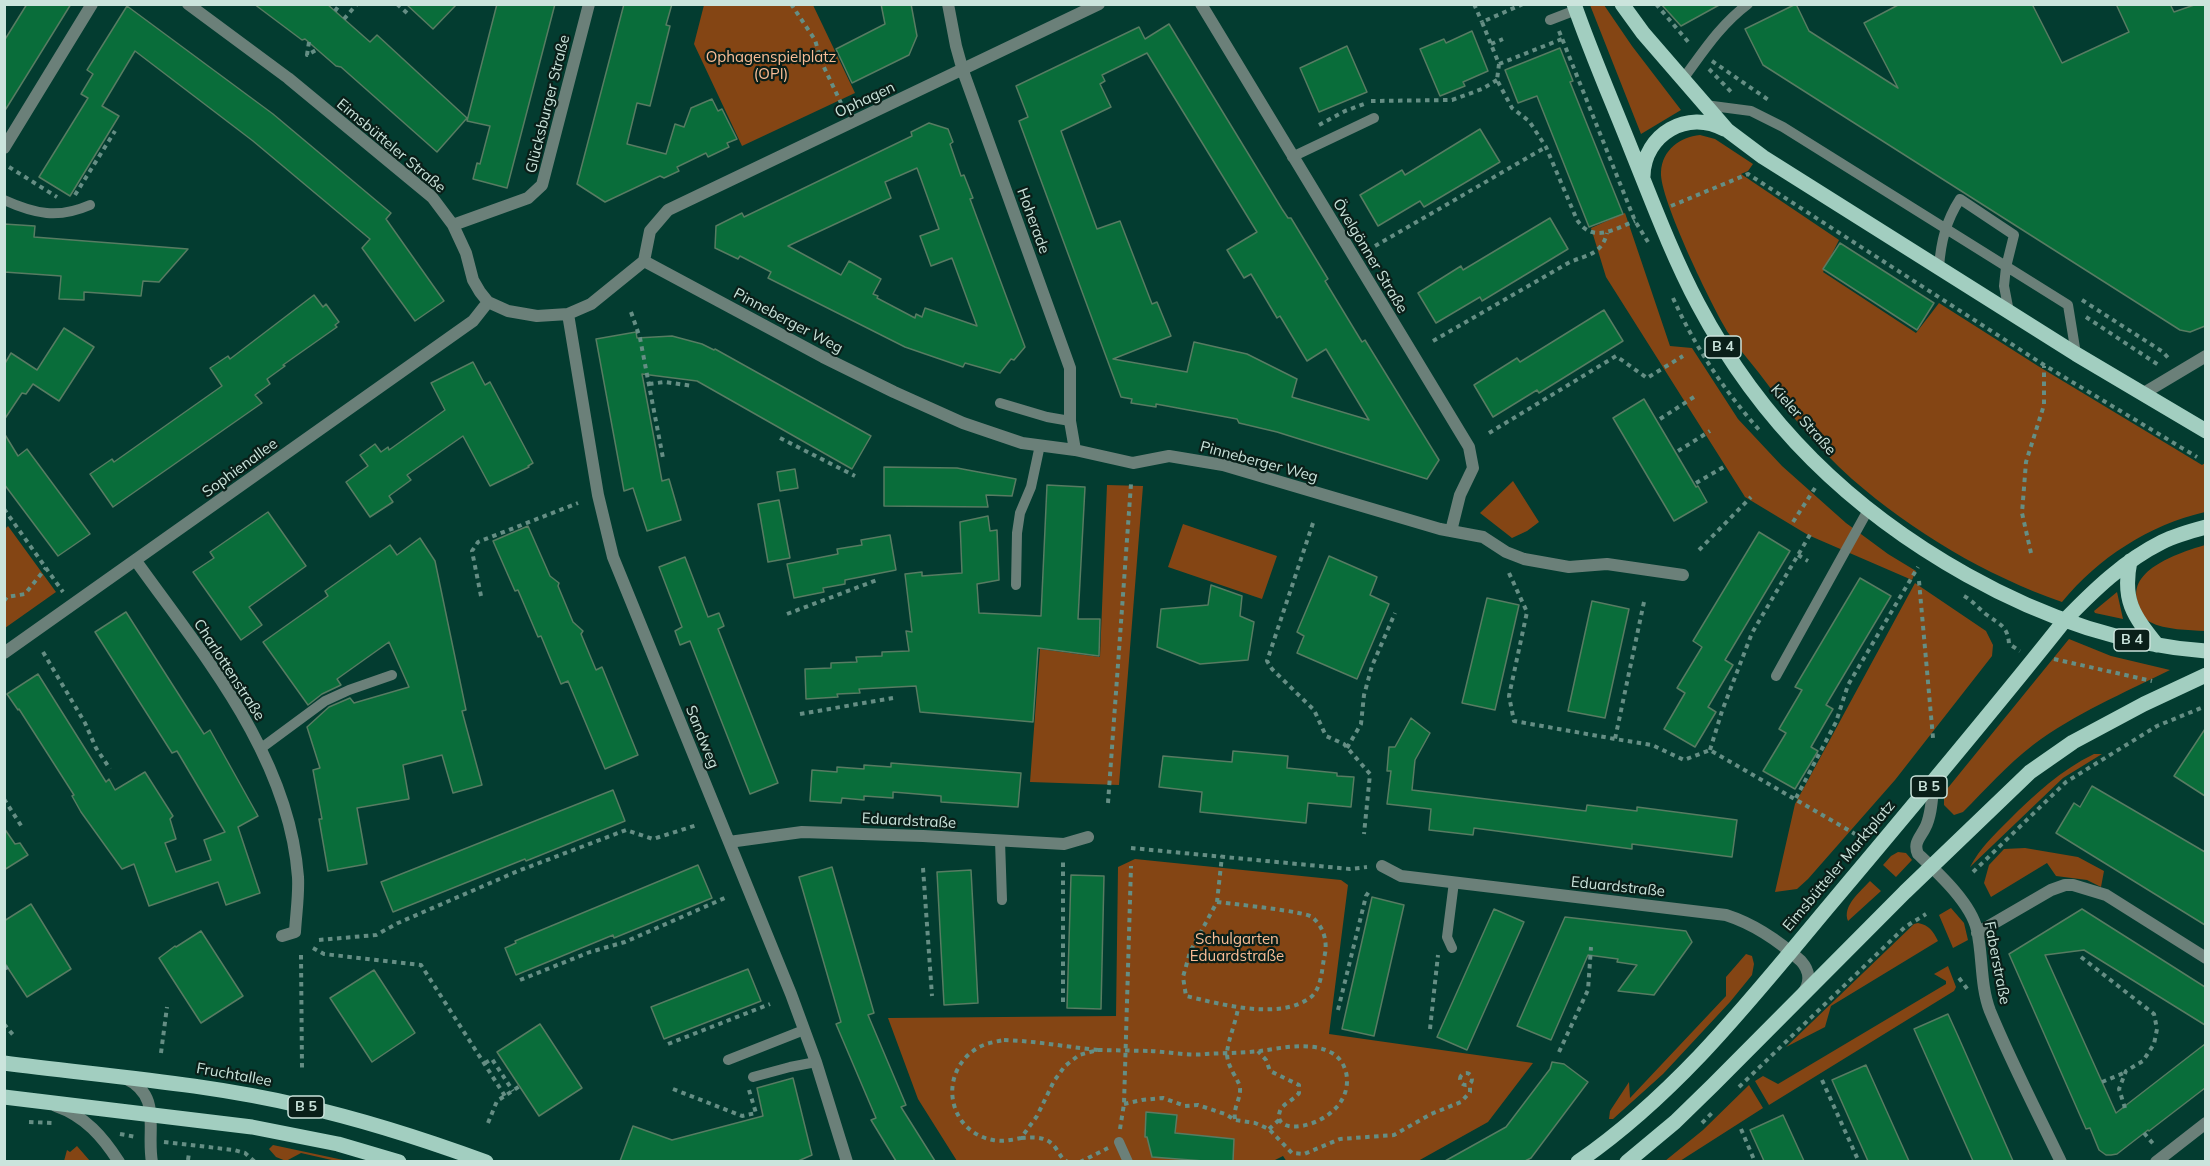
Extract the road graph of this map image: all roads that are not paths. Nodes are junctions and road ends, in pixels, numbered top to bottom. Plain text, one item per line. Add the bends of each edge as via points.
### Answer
1 (92, 4) edge
2 (188, 4) edge
3 (589, 4) edge
4 (948, 4) edge
5 (1099, 4) edge
6 (1201, 4) edge
7 (1622, 4) edge
8 (1748, 4) edge
9 (1575, 7) edge
10 (1552, 19) road end
11 (963, 71) junction
12 (1683, 80) junction
13 (1705, 105) junction
14 (1374, 118) dead end
15 (1727, 130) junction
16 (4, 148) edge
17 (1292, 157) junction
18 (1643, 179) junction
19 (4, 200) edge
20 (90, 205) dead end
21 (453, 225) junction
22 (1944, 229) junction
23 (644, 261) junction
24 (1939, 267) junction
25 (2006, 267) junction
26 (488, 302) junction
27 (2009, 312) junction
28 (568, 314) junction
29 (2076, 354) junction
30 (2205, 356) edge
31 (2144, 393) junction
32 (1000, 404) dead end
33 (1070, 421) junction
34 (2205, 431) edge
35 (1040, 445) junction
36 (1076, 450) junction
37 (1868, 510) junction
38 (2205, 526) edge
39 (1451, 531) junction
40 (136, 561) junction
41 (2130, 561) junction
42 (1683, 575) dead end
43 (1016, 585) dead end
44 (2065, 620) junction
45 (2157, 645) junction
46 (2205, 651) edge
47 (4, 654) edge
48 (392, 675) dead end
49 (2205, 675) edge
50 (1776, 676) dead end
51 (260, 749) junction
52 (1935, 780) junction
53 (1088, 837) dead end
54 (1000, 841) junction
55 (729, 842) junction
56 (1382, 866) dead end
57 (1931, 867) junction
58 (1454, 882) junction
59 (1002, 900) dead end
60 (1977, 933) junction
61 (282, 936) dead end
62 (1452, 948) dead end
63 (1791, 952) junction
64 (2205, 958) edge
65 (1802, 995) junction
66 (804, 1030) junction
67 (728, 1060) dead end
68 (816, 1062) junction
69 (4, 1063) edge
70 (122, 1077) junction
71 (751, 1082) road end
72 (4, 1097) edge
73 (43, 1101) junction
74 (152, 1114) junction
75 (2205, 1123) edge
76 (1119, 1142) road end
77 (119, 1161) edge
78 (152, 1161) edge
79 (399, 1161) edge
80 (486, 1161) edge
81 (847, 1161) edge
82 (1128, 1161) edge
83 (1578, 1161) edge
84 (1627, 1161) edge
85 (2061, 1161) edge
86 (2156, 1161) edge

1 - 16 street
2 - 21 street, Eimsbütteler Straße via 288,78 432,197
3 - 21 street, Glücksburger Straße via 542,185 528,198
4 - 11 street, Hoherade
5 - 11 street, Ophagen
6 - 17 street, Övelgönner Straße
7 - 12 main road
8 - 12 lane via 1715,33
9 - 10 lane
9 - 18 main road, Kieler Straße / B 4
11 - 23 street, Ophagen via 668,210 650,231
11 - 33 street, Hoherade via 1070,368
12 - 13 main road
13 - 15 main road
13 - 22 lane via 1751,111 1783,127
14 - 17 lane
15 - 18 main road via 1699,122 1670,129 1650,150
15 - 24 main road via 1763,157
17 - 39 street, Övelgönner Straße via 1469,447 1473,468 1460,495
18 - 37 main road, Kieler Straße / B 4 via 1682,272 1733,364 1805,453
19 - 20 lane via 49,214 73,213
21 - 26 street, Eimsbütteler Straße via 474,280
22 - 24 lane
22 - 25 lane
22 - 25 lane via 1960,199 2014,235
23 - 28 street via 591,304
23 - 35 street, Pinneberger Weg via 894,392 963,423 1022,443
24 - 27 main road
25 - 27 lane via 2004,286
25 - 29 lane via 2068,305
26 - 28 street via 511,312 537,316
26 - 40 street, Sophienallee via 473,321
27 - 29 main road
28 - 55 street, Sandweg via 598,495 613,556
29 - 31 main road
30 - 31 street
31 - 34 main road
32 - 33 lane
33 - 36 street, Hoherade
35 - 36 street, Pinneberger Weg
35 - 43 lane via 1031,487 1020,513
36 - 39 street, Pinneberger Weg via 1133,463 1169,456 1223,465
37 - 44 main road, Kieler Straße / B 4 via 1926,552 1981,583
37 - 50 lane
38 - 41 main road, Eimsbütteler Marktplatz / B 5 via 2163,541
39 - 42 street, Pinneberger Weg via 1483,537 1524,559 1569,567 1607,564
40 - 47 street, Sophienallee
40 - 51 street, Charlottenstraße via 240,711
41 - 44 main road, Eimsbütteler Marktplatz / B 5 via 2109,576
41 - 45 main road via 2126,588 2130,606
44 - 45 main road, Kieler Straße / B 4
44 - 52 main road, Eimsbütteler Marktplatz / B 5
45 - 46 main road, Kieler Straße / B 4
48 - 51 lane via 325,701
49 - 57 main road via 2073,742 2030,772
51 - 61 street, Charlottenstraße via 282,800 298,879 295,932
52 - 57 street, Faberstraße via 1927,826 1915,848
52 - 63 main road, Eimsbütteler Marktplatz / B 5
53 - 54 street, Eduardstraße via 1064,844
54 - 55 street, Eduardstraße via 802,832
54 - 59 lane
55 - 66 street, Sandweg
56 - 58 street, Eduardstraße via 1401,876
57 - 60 street, Faberstraße via 1971,915
57 - 65 main road
58 - 62 lane via 1447,937
58 - 63 street, Eduardstraße via 1726,915 1747,923
60 - 64 street via 2059,887 2073,885 2106,895
60 - 85 street, Faberstraße via 1981,978 1989,1008
63 - 65 street, Eduardstraße via 1809,976
63 - 83 main road, Eimsbütteler Marktplatz / B 5 via 1673,1084
65 - 84 main road via 1675,1122
66 - 67 lane
66 - 68 street, Sandweg
68 - 71 lane
68 - 81 street, Sandweg
69 - 70 main road, Fruchtallee / B 5
70 - 74 street via 143,1091
70 - 80 main road, Fruchtallee / B 5 via 302,1106
72 - 73 main road, B 5
73 - 74 main road, B 5
73 - 77 street via 90,1125
74 - 78 street
74 - 79 main road, B 5 via 252,1127
75 - 86 street
76 - 82 lane

